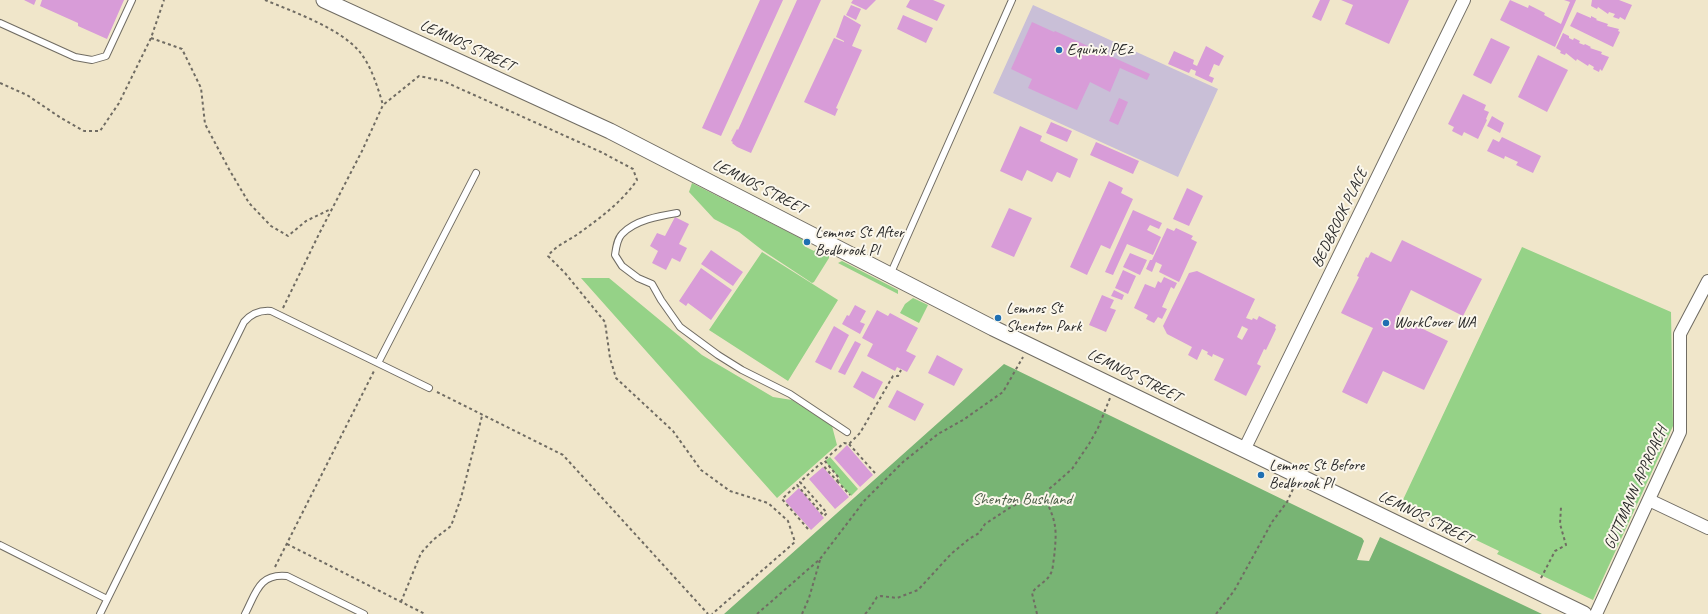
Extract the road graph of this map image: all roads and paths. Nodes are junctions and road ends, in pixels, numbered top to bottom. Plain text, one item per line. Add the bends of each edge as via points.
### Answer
1 (132, 0) edge
2 (164, 0) edge
3 (265, 0) edge
4 (324, 0) edge
5 (1012, 0) edge
6 (1464, 0) edge
7 (0, 23) edge
8 (151, 38) junction
9 (0, 83) edge
10 (383, 105) junction
11 (476, 173) dead end
12 (332, 209) junction
13 (677, 213) dead end
14 (890, 275) junction
15 (1708, 281) edge
16 (280, 315) junction
17 (1029, 346) junction
18 (378, 363) junction
19 (901, 370) dead end
20 (429, 388) joint
21 (1115, 388) junction
22 (482, 416) junction
23 (847, 432) dead end
24 (849, 444) junction
25 (1244, 450) junction
26 (874, 473) dead end
27 (1299, 477) junction
28 (837, 481) junction
29 (850, 495) dead end
30 (1044, 496) junction
31 (1649, 500) junction
32 (1561, 507) dead end
33 (1708, 528) edge
34 (808, 529) dead end
35 (287, 544) junction
36 (0, 545) edge
37 (820, 559) junction
38 (270, 577) junction
39 (1540, 580) dead end
40 (107, 599) junction
41 (401, 602) junction
42 (359, 613) edge
43 (100, 614) edge
44 (245, 614) edge
45 (425, 614) edge
46 (708, 614) edge
47 (712, 614) edge
48 (757, 614) edge
49 (802, 614) edge
50 (865, 614) edge
51 (1037, 614) edge
52 (1216, 614) edge
53 (1584, 614) edge
54 (1596, 614) edge

1 - 7 lane via 106,56 92,60 75,57
2 - 8 path
3 - 10 path via 343,37 360,52 375,79
4 - 14 street, LEMNOS STREET via 610,131
5 - 14 lane
6 - 25 street, BEDBROOK PLACE
8 - 9 path via 119,103 100,131 84,131 27,95
8 - 12 path via 182,49 200,88 205,124 249,203 271,226 288,236 306,221
10 - 12 path
10 - 47 path via 418,76 443,81 633,169 637,180 627,194 596,221 552,250 548,256 605,322 610,358 616,378 673,431 701,470 730,491 768,503 788,521 795,542
11 - 18 lane
12 - 16 path
13 - 23 lane via 661,215 621,234 615,255 622,266 638,278 652,284 680,327 705,346 742,370 790,394
14 - 17 street, LEMNOS STREET
15 - 31 street, GUTTMANN APPROACH via 1680,334 1680,432
16 - 18 lane
16 - 40 lane via 265,310 255,313 244,322
17 - 21 street, LEMNOS STREET
17 - 37 path via 1003,392 938,434 903,462 865,500
18 - 20 lane
18 - 35 path
19 - 24 path via 898,376 893,376 860,433
20 - 22 path
21 - 25 street, LEMNOS STREET
21 - 30 path via 1089,444 1072,469
22 - 41 path via 461,498 451,526 421,553
22 - 46 path via 563,455
24 - 26 path
24 - 28 path via 844,443 824,460 839,478
25 - 27 street, LEMNOS STREET
27 - 52 path via 1234,591
27 - 53 street, LEMNOS STREET
28 - 29 path
28 - 34 path via 821,464 800,482 827,513 824,516 797,485 782,499
30 - 50 path via 1033,502 1011,506 985,524 918,590 897,598 876,597
30 - 51 path via 1054,518 1056,530 1052,573 1032,593
31 - 33 street
31 - 54 street, GUTTMANN APPROACH
32 - 39 path via 1560,524 1566,545 1555,551
35 - 38 path
35 - 41 path
36 - 40 lane
37 - 48 path
37 - 49 path
38 - 42 lane via 287,576
38 - 44 lane via 258,588
40 - 43 lane
41 - 45 path

